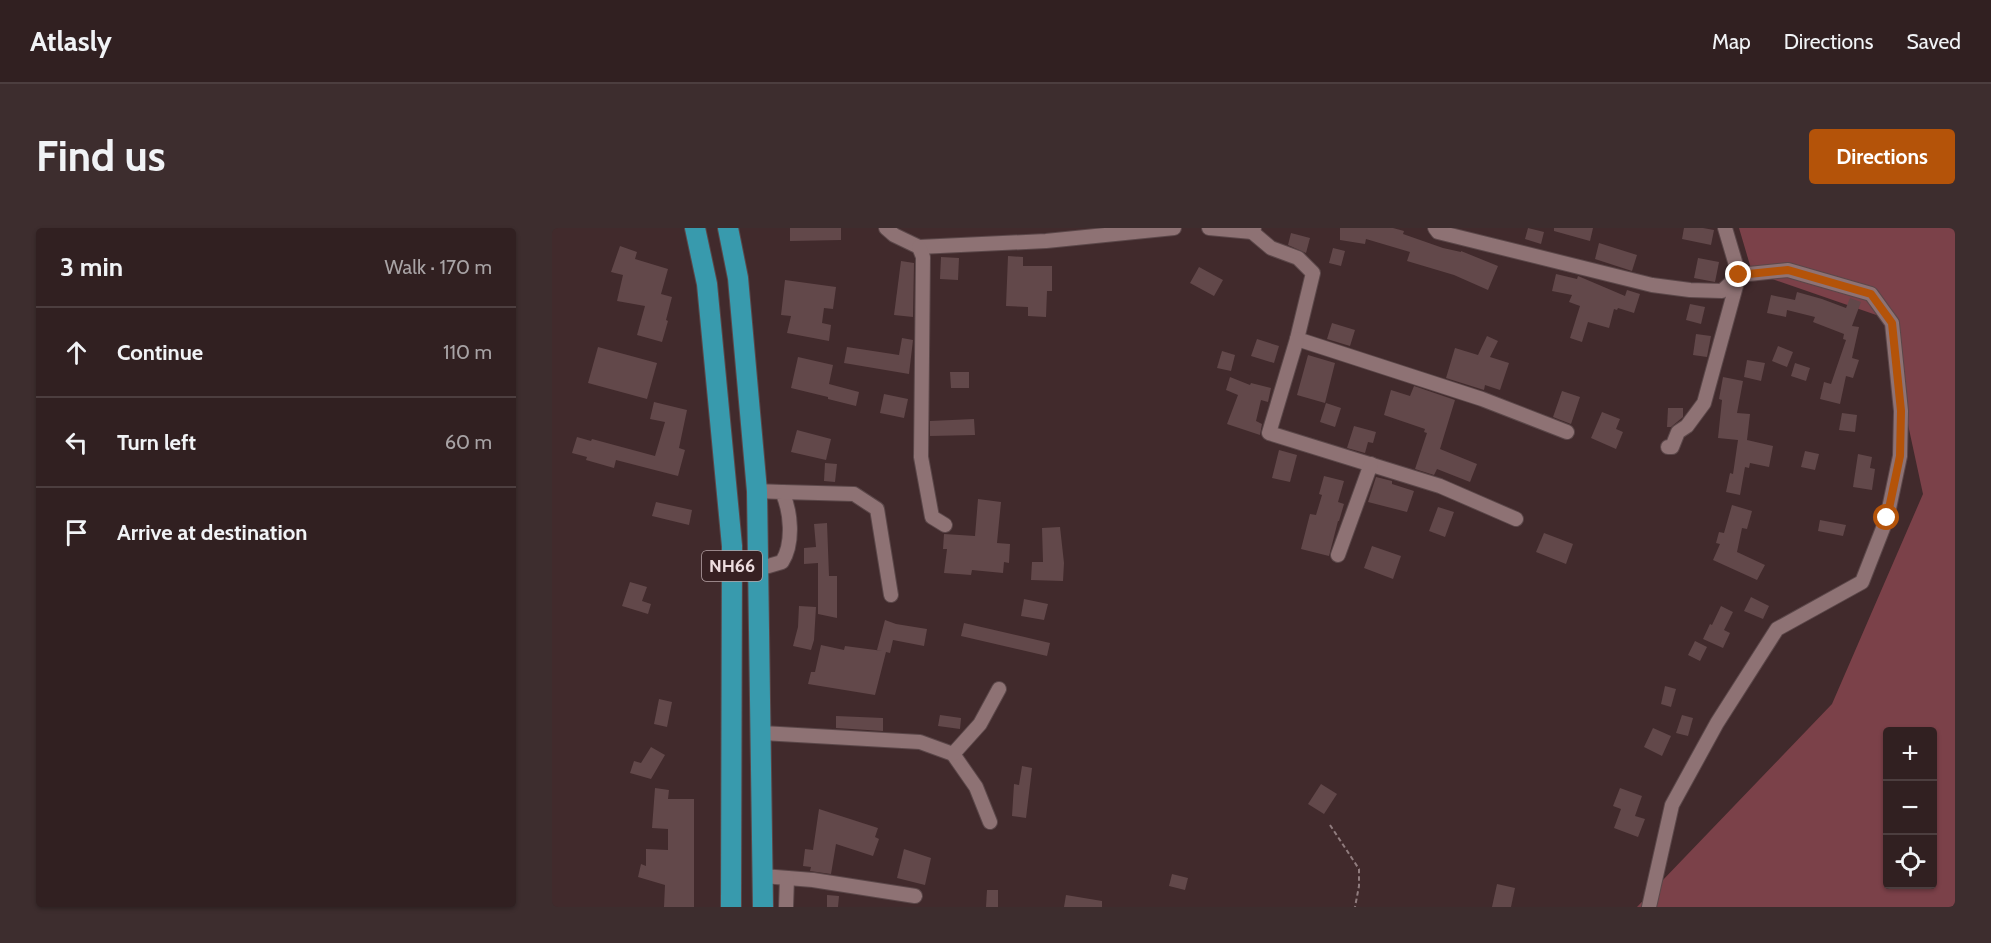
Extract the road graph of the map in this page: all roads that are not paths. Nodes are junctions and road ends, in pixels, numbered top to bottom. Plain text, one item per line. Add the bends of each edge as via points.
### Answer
1 (695, 228) edge
2 (728, 228) edge
3 (886, 228) edge
4 (1174, 228) edge
5 (1209, 228) edge
6 (1435, 228) edge
7 (1725, 228) edge
8 (1253, 230) edge
9 (919, 247) junction
10 (1739, 275) junction
11 (1297, 339) junction
12 (1567, 432) dead end
13 (1668, 447) dead end
14 (1371, 464) junction
15 (757, 491) junction
16 (782, 492) junction
17 (1516, 519) dead end
18 (945, 525) dead end
19 (1338, 555) dead end
20 (758, 569) junction
21 (891, 595) dead end
22 (999, 689) dead end
23 (762, 733) junction
24 (953, 754) junction
25 (990, 822) dead end
26 (763, 876) junction
27 (787, 878) junction
28 (915, 896) dead end
29 (730, 907) edge
30 (763, 907) edge
31 (786, 907) edge
32 (1649, 907) edge

1 - 29 highway, NH66 via 707,284 732,546
2 - 15 highway, NH66 via 738,278
3 - 9 street
4 - 9 street via 1046,241
5 - 8 street
6 - 10 street via 1438,232 1652,285 1722,291
7 - 10 street
8 - 11 street via 1271,248 1298,258 1313,273
9 - 18 street via 923,257 921,457 932,517
10 - 13 street via 1704,403 1678,432 1672,447
10 - 32 street via 1788,270 1871,294 1892,323 1901,411 1900,456 1887,518 1862,582 1777,629 1717,723 1672,805
11 - 12 street via 1482,399
11 - 14 street via 1269,433
14 - 17 street via 1440,486
14 - 19 street
15 - 16 street
15 - 20 highway, NH66
16 - 20 street via 788,503 788,552 782,562
16 - 21 street via 854,494 877,509
20 - 23 highway, NH66
22 - 24 street via 980,724
23 - 24 street via 920,742
23 - 26 highway, NH66
24 - 25 street via 976,787
26 - 27 street
26 - 30 highway, NH66
27 - 28 street
27 - 31 street

